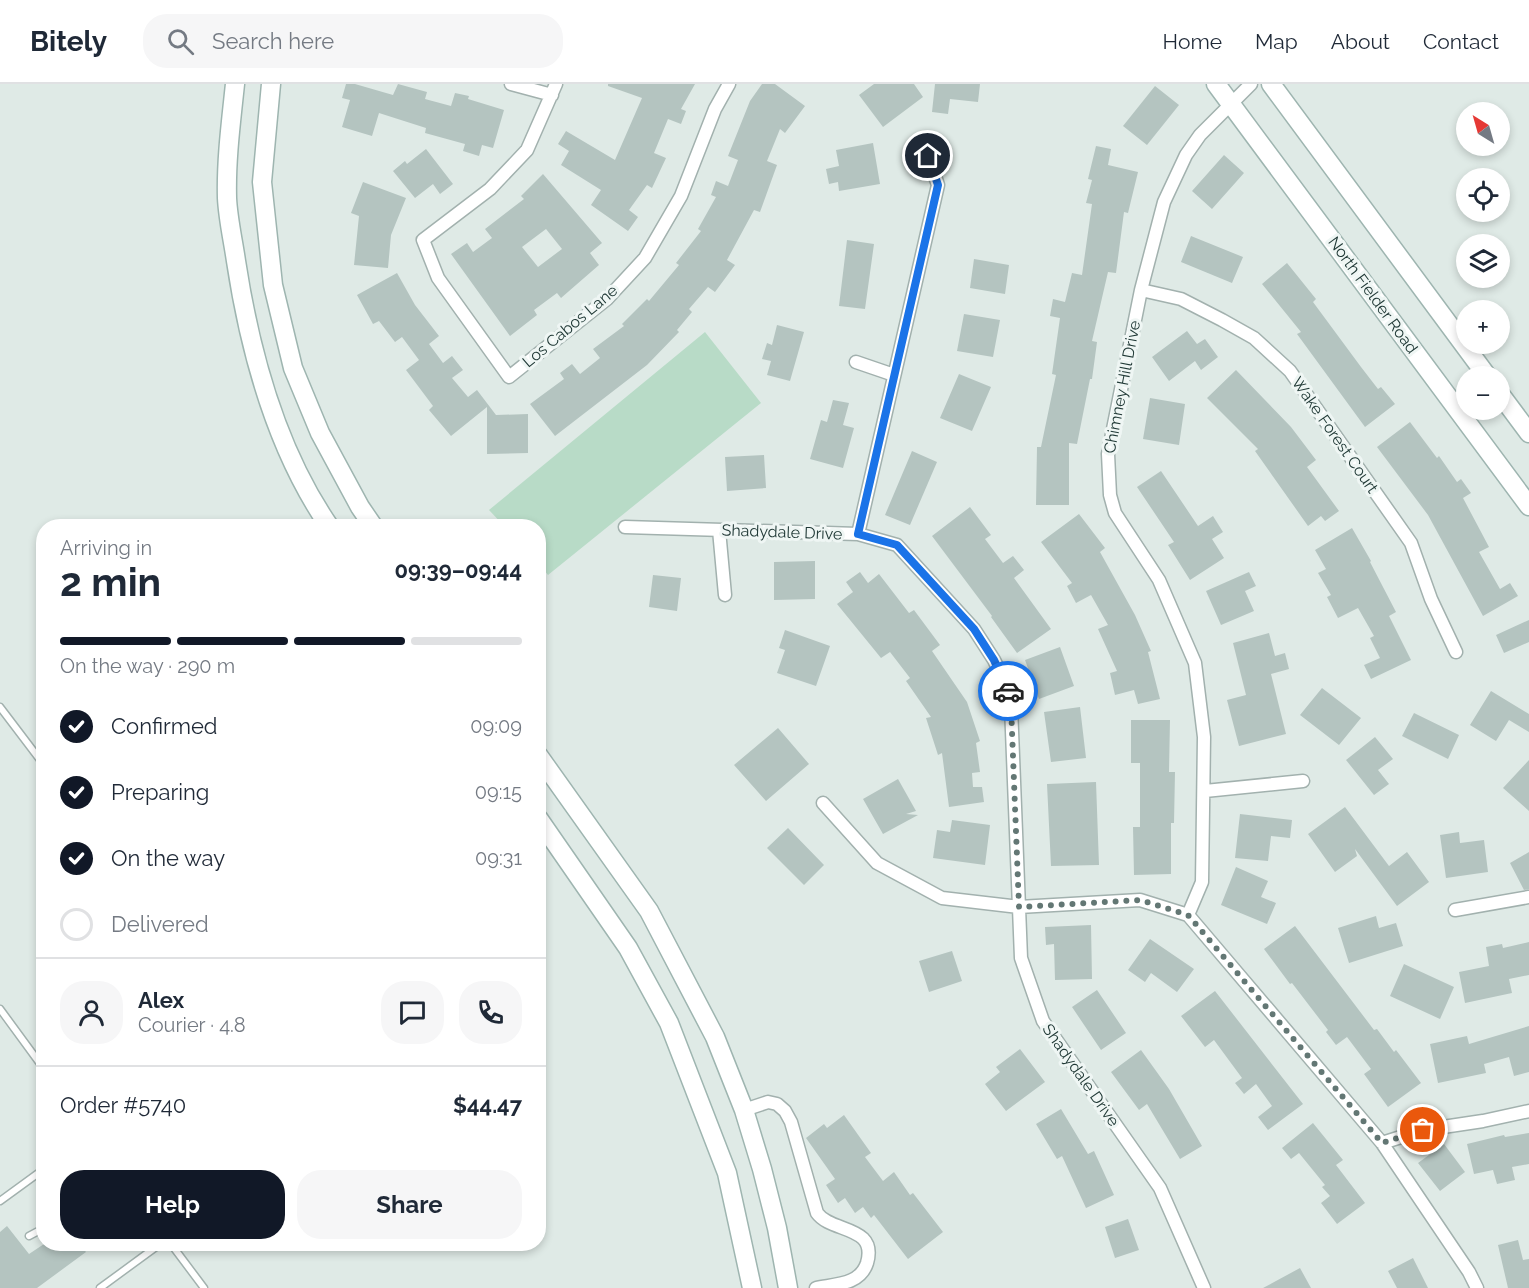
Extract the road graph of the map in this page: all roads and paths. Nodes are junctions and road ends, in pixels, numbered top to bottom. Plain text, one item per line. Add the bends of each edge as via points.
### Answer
1 (234, 84) edge
2 (271, 84) edge
3 (511, 84) edge
4 (729, 84) edge
5 (1216, 84) edge
6 (1251, 84) edge
7 (1271, 84) edge
8 (554, 90) edge
9 (1230, 103) junction
10 (928, 156) dead end
11 (1141, 290) junction
12 (856, 362) dead end
13 (1480, 366) edge
14 (894, 375) junction
15 (1510, 407) edge
16 (1529, 433) edge
17 (1529, 506) edge
18 (325, 519) edge
19 (368, 519) edge
20 (625, 527) dead end
21 (718, 530) junction
22 (858, 534) junction
23 (725, 595) dead end
24 (1456, 652) dead end
25 (0, 707) edge
26 (36, 754) edge
27 (546, 766) edge
28 (1303, 781) dead end
29 (1205, 791) junction
30 (823, 803) dead end
31 (546, 830) edge
32 (1529, 897) edge
33 (1019, 907) junction
34 (1455, 910) dead end
35 (1188, 915) junction
36 (0, 1009) edge
37 (36, 1058) edge
38 (744, 1110) junction
39 (1529, 1111) edge
40 (1382, 1143) junction
41 (36, 1175) edge
42 (0, 1201) edge
43 (36, 1232) edge
44 (29, 1236) dead end
45 (150, 1251) edge
46 (176, 1251) edge
47 (821, 1287) edge
48 (100, 1288) edge
49 (204, 1288) edge
50 (752, 1288) edge
51 (788, 1288) edge
52 (1204, 1288) edge
53 (1477, 1288) edge

1 - 18 main road via 227,200 243,306 280,430
2 - 19 main road via 262,182 273,285 293,368 320,433
3 - 8 street
4 - 8 street, Los Cabos Lane via 715,109 681,196 645,258 607,298 509,377 438,278 423,240 490,189 527,150
5 - 9 main road, North Fielder Road
6 - 9 street, Chimney Hill Drive
7 - 13 main road
9 - 11 street, Chimney Hill Drive via 1186,155 1164,202
9 - 17 main road, North Fielder Road
10 - 14 street via 938,185
11 - 24 street, Wake Forest Court via 1181,300 1222,320 1254,338 1290,371 1411,543
11 - 29 street, Chimney Hill Drive via 1108,454 1110,495 1114,513 1159,579 1195,663 1204,737
12 - 14 street
14 - 22 street
15 - 16 main road
20 - 21 street, Shadydale Drive
21 - 22 street, Shadydale Drive
21 - 23 street
22 - 33 street, Shadydale Drive via 897,545 974,629 1007,687
25 - 26 lane
27 - 38 main road via 649,912 715,1036
28 - 29 street
29 - 35 street, Chimney Hill Drive via 1202,882
30 - 33 street via 877,863 942,898
31 - 50 main road via 628,948 669,1023 727,1173
32 - 34 street
33 - 35 street via 1140,900
33 - 52 street, Shadydale Drive via 1021,958 1043,1021 1160,1188
35 - 40 street
36 - 37 lane
38 - 47 street via 765,1102 776,1103 788,1115 817,1214 827,1223 857,1234 868,1248 867,1265 860,1276
38 - 51 main road via 777,1228
39 - 40 street via 1423,1130
40 - 53 street
41 - 42 lane
43 - 44 lane
45 - 48 lane
46 - 49 lane

